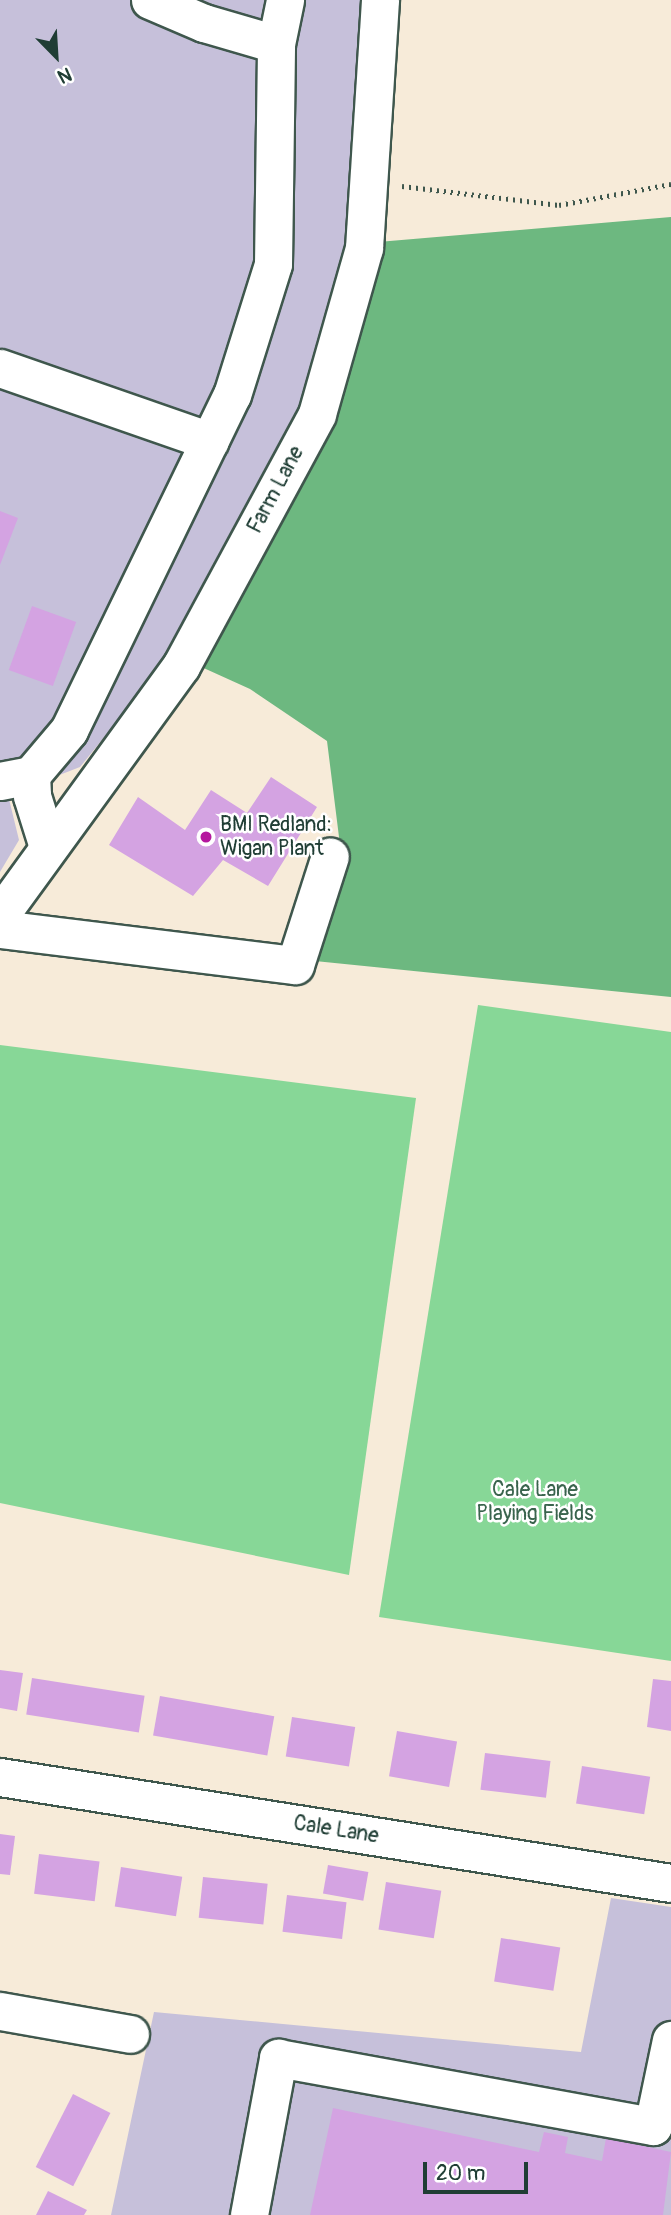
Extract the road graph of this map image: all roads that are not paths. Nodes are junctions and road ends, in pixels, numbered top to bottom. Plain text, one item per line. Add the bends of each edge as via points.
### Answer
1 (150, 0) edge
2 (285, 0) edge
3 (380, 0) edge
4 (276, 44) junction
5 (0, 368) edge
6 (210, 441) junction
7 (16, 778) edge
8 (47, 847) junction
9 (330, 856) dead end
10 (0, 915) edge
11 (0, 929) edge
12 (0, 1777) edge
13 (671, 1883) edge
14 (0, 2011) edge
15 (130, 2034) dead end
16 (671, 2040) edge
17 (249, 2215) edge

1 - 4 street via 204,23
2 - 4 street
3 - 8 street, Farm Lane via 364,248 317,414 181,666 114,764
4 - 6 street via 273,264 232,395
5 - 6 street
6 - 7 street via 69,730
7 - 8 street via 32,796
8 - 10 street, Farm Lane
9 - 11 street via 295,965
12 - 13 street, Cale Lane
14 - 15 street
16 - 17 street via 653,2126 278,2058

